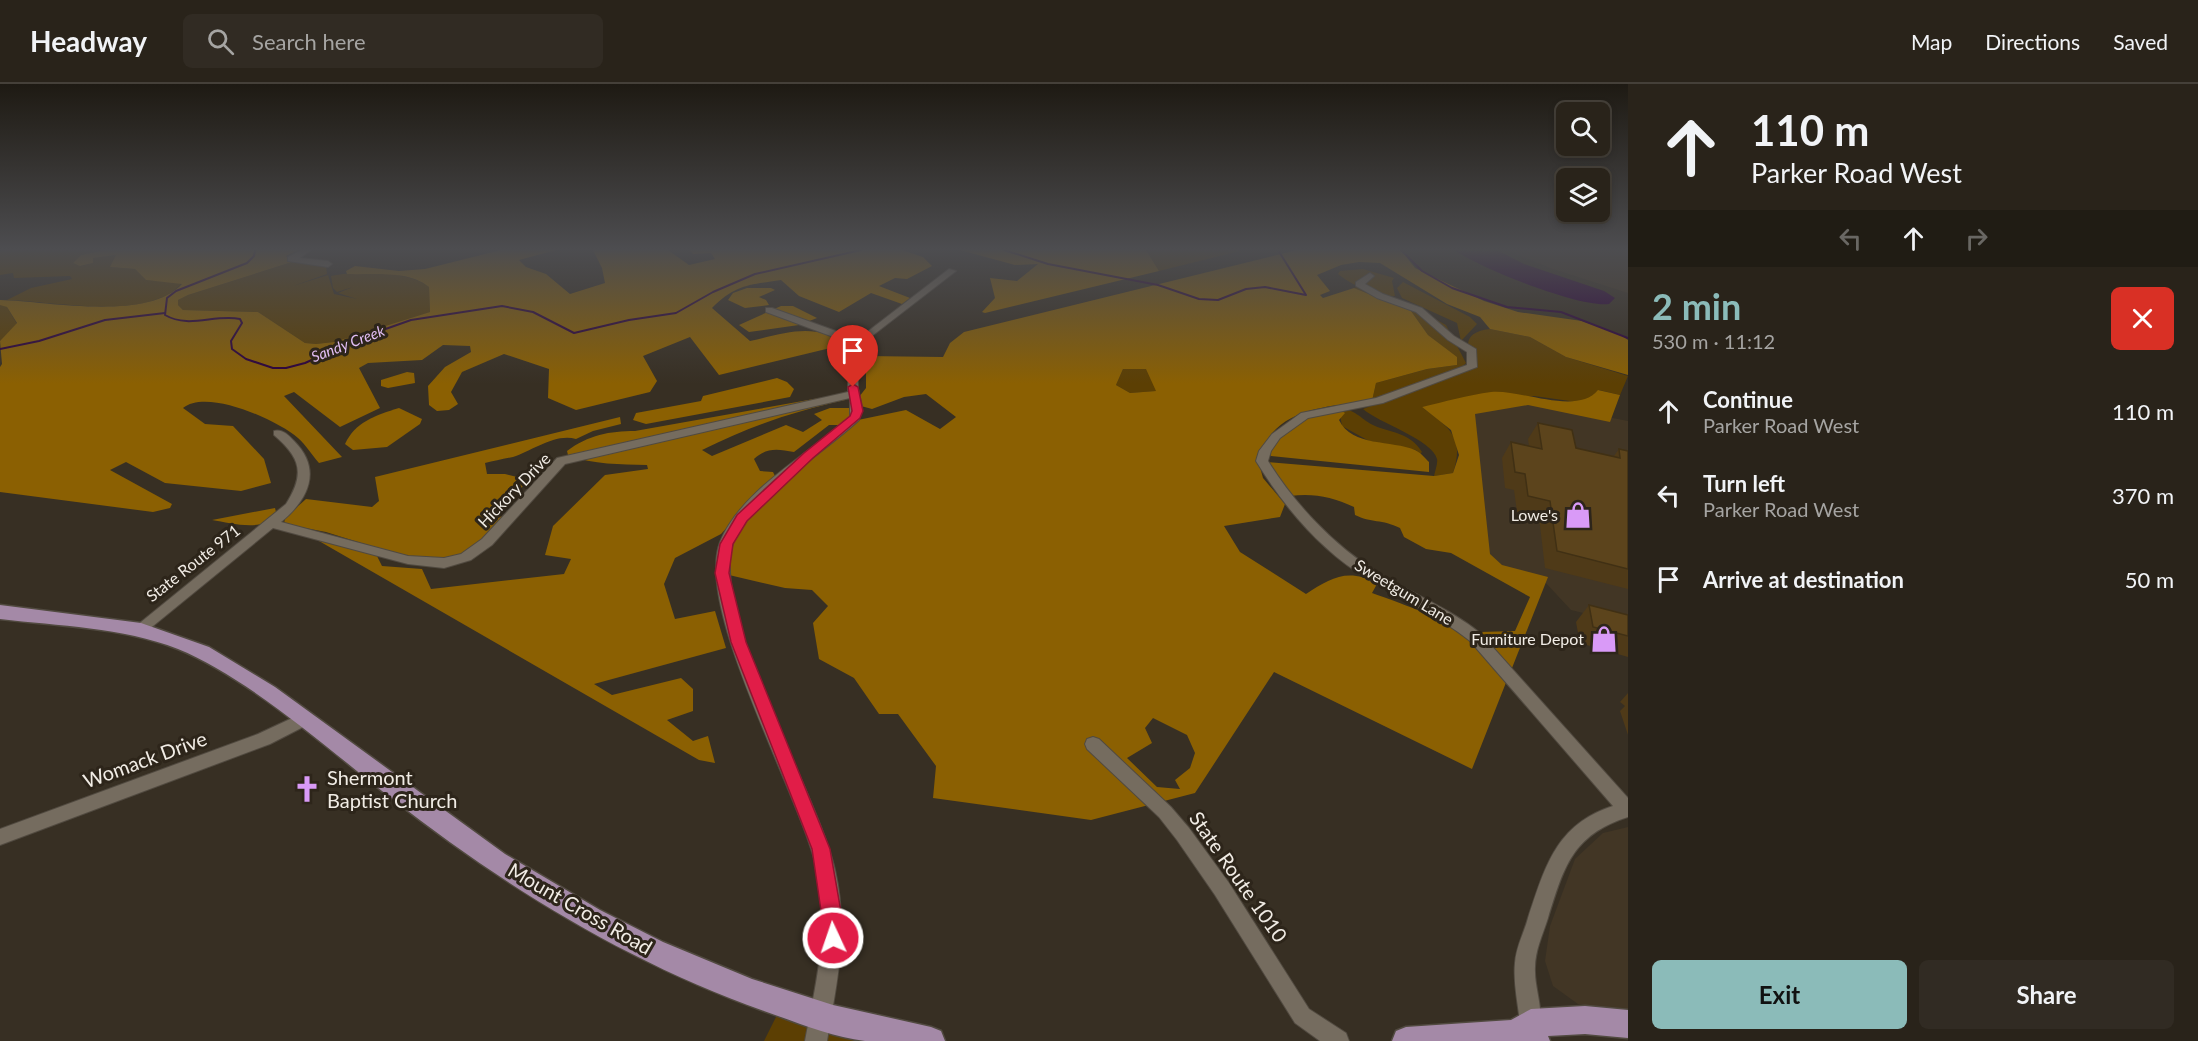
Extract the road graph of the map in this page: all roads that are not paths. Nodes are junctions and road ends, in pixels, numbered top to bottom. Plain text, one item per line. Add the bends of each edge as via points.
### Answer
1 (920, 295) edge
2 (1378, 295) edge
3 (769, 310) dead end
4 (860, 344) junction
5 (854, 394) junction
6 (278, 433) dead end
7 (273, 524) junction
8 (0, 612) edge
9 (136, 631) junction
10 (303, 719) junction
11 (1093, 744) dead end
12 (1627, 809) edge
13 (0, 837) edge
14 (820, 1016) junction
15 (1628, 1024) edge
16 (1528, 1033) edge
17 (816, 1041) edge
18 (931, 1041) edge
19 (1338, 1041) edge
20 (1406, 1041) edge

1 - 4 street via 877,326
2 - 12 street, Sweetgum Lane via 1426,314 1451,338 1472,351 1472,367 1379,401 1305,415 1289,424 1265,451 1264,467 1284,496 1340,553 1475,637
3 - 4 street
4 - 5 street
5 - 7 street, Hickory Drive via 561,461 487,542 466,556 444,563 408,560
5 - 14 street via 858,411 853,420 808,455 733,530 722,573 731,620 821,849 833,923 832,952
6 - 7 street, State Route 971 via 296,449 306,476 291,507
7 - 9 street, State Route 971
8 - 9 main road, Mount Cross Road
9 - 10 main road, Mount Cross Road via 187,645 222,663
10 - 13 street, Womack Drive via 264,739
10 - 14 main road, Mount Cross Road via 559,902 691,970
11 - 19 street, State Route 1010 via 1165,812 1222,889 1302,1016
12 - 16 street via 1586,825 1558,862 1526,953
14 - 17 street
14 - 18 main road, Mount Cross Road
15 - 16 main road via 1585,1020
16 - 20 main road

